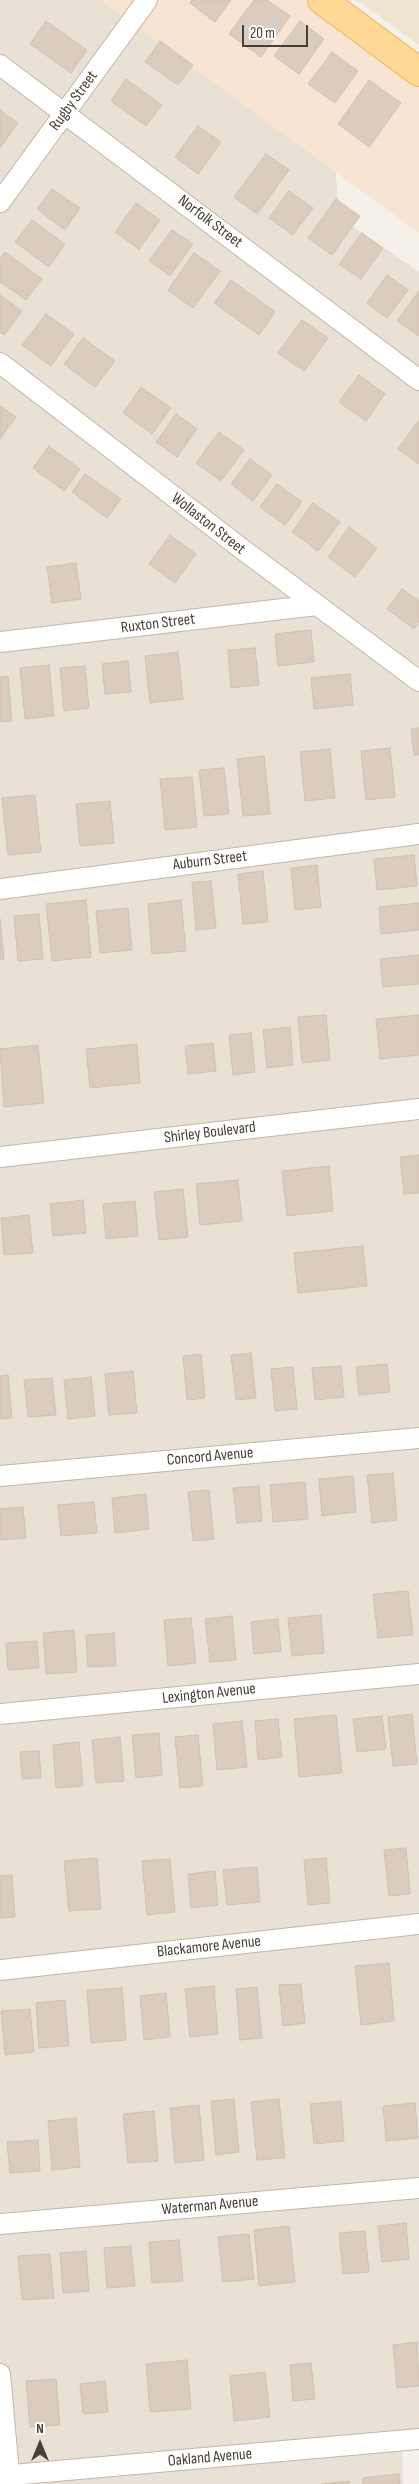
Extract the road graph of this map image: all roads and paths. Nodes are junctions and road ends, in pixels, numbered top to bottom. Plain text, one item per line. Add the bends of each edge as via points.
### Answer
1 (147, 0) edge
2 (322, 0) edge
3 (0, 65) edge
4 (419, 72) edge
5 (65, 114) junction
6 (0, 202) edge
7 (0, 363) edge
8 (419, 380) edge
9 (317, 605) junction
10 (0, 642) edge
11 (419, 681) edge
12 (419, 834) edge
13 (0, 889) edge
14 (419, 1109) edge
15 (0, 1157) edge
16 (419, 1438) edge
17 (0, 1476) edge
18 (419, 1674) edge
19 (0, 1714) edge
20 (419, 1924) edge
21 (0, 1970) edge
22 (419, 2188) edge
23 (0, 2224) edge
24 (0, 2374) edge
25 (419, 2439) edge
26 (6, 2478) edge

1 - 5 street, Rugby Street
2 - 4 main road
3 - 5 street, Norfolk Street
5 - 6 street, Rugby Street
5 - 8 street, Norfolk Street
7 - 9 street, Wollaston Street
9 - 10 street, Ruxton Street
9 - 11 street, Wollaston Street
12 - 13 street, Auburn Street
14 - 15 street, Shirley Boulevard
16 - 17 street, Concord Avenue
18 - 19 street, Lexington Avenue
20 - 21 street, Blackamore Avenue
22 - 23 street, Waterman Avenue
24 - 26 street
25 - 26 street, Oakland Avenue

